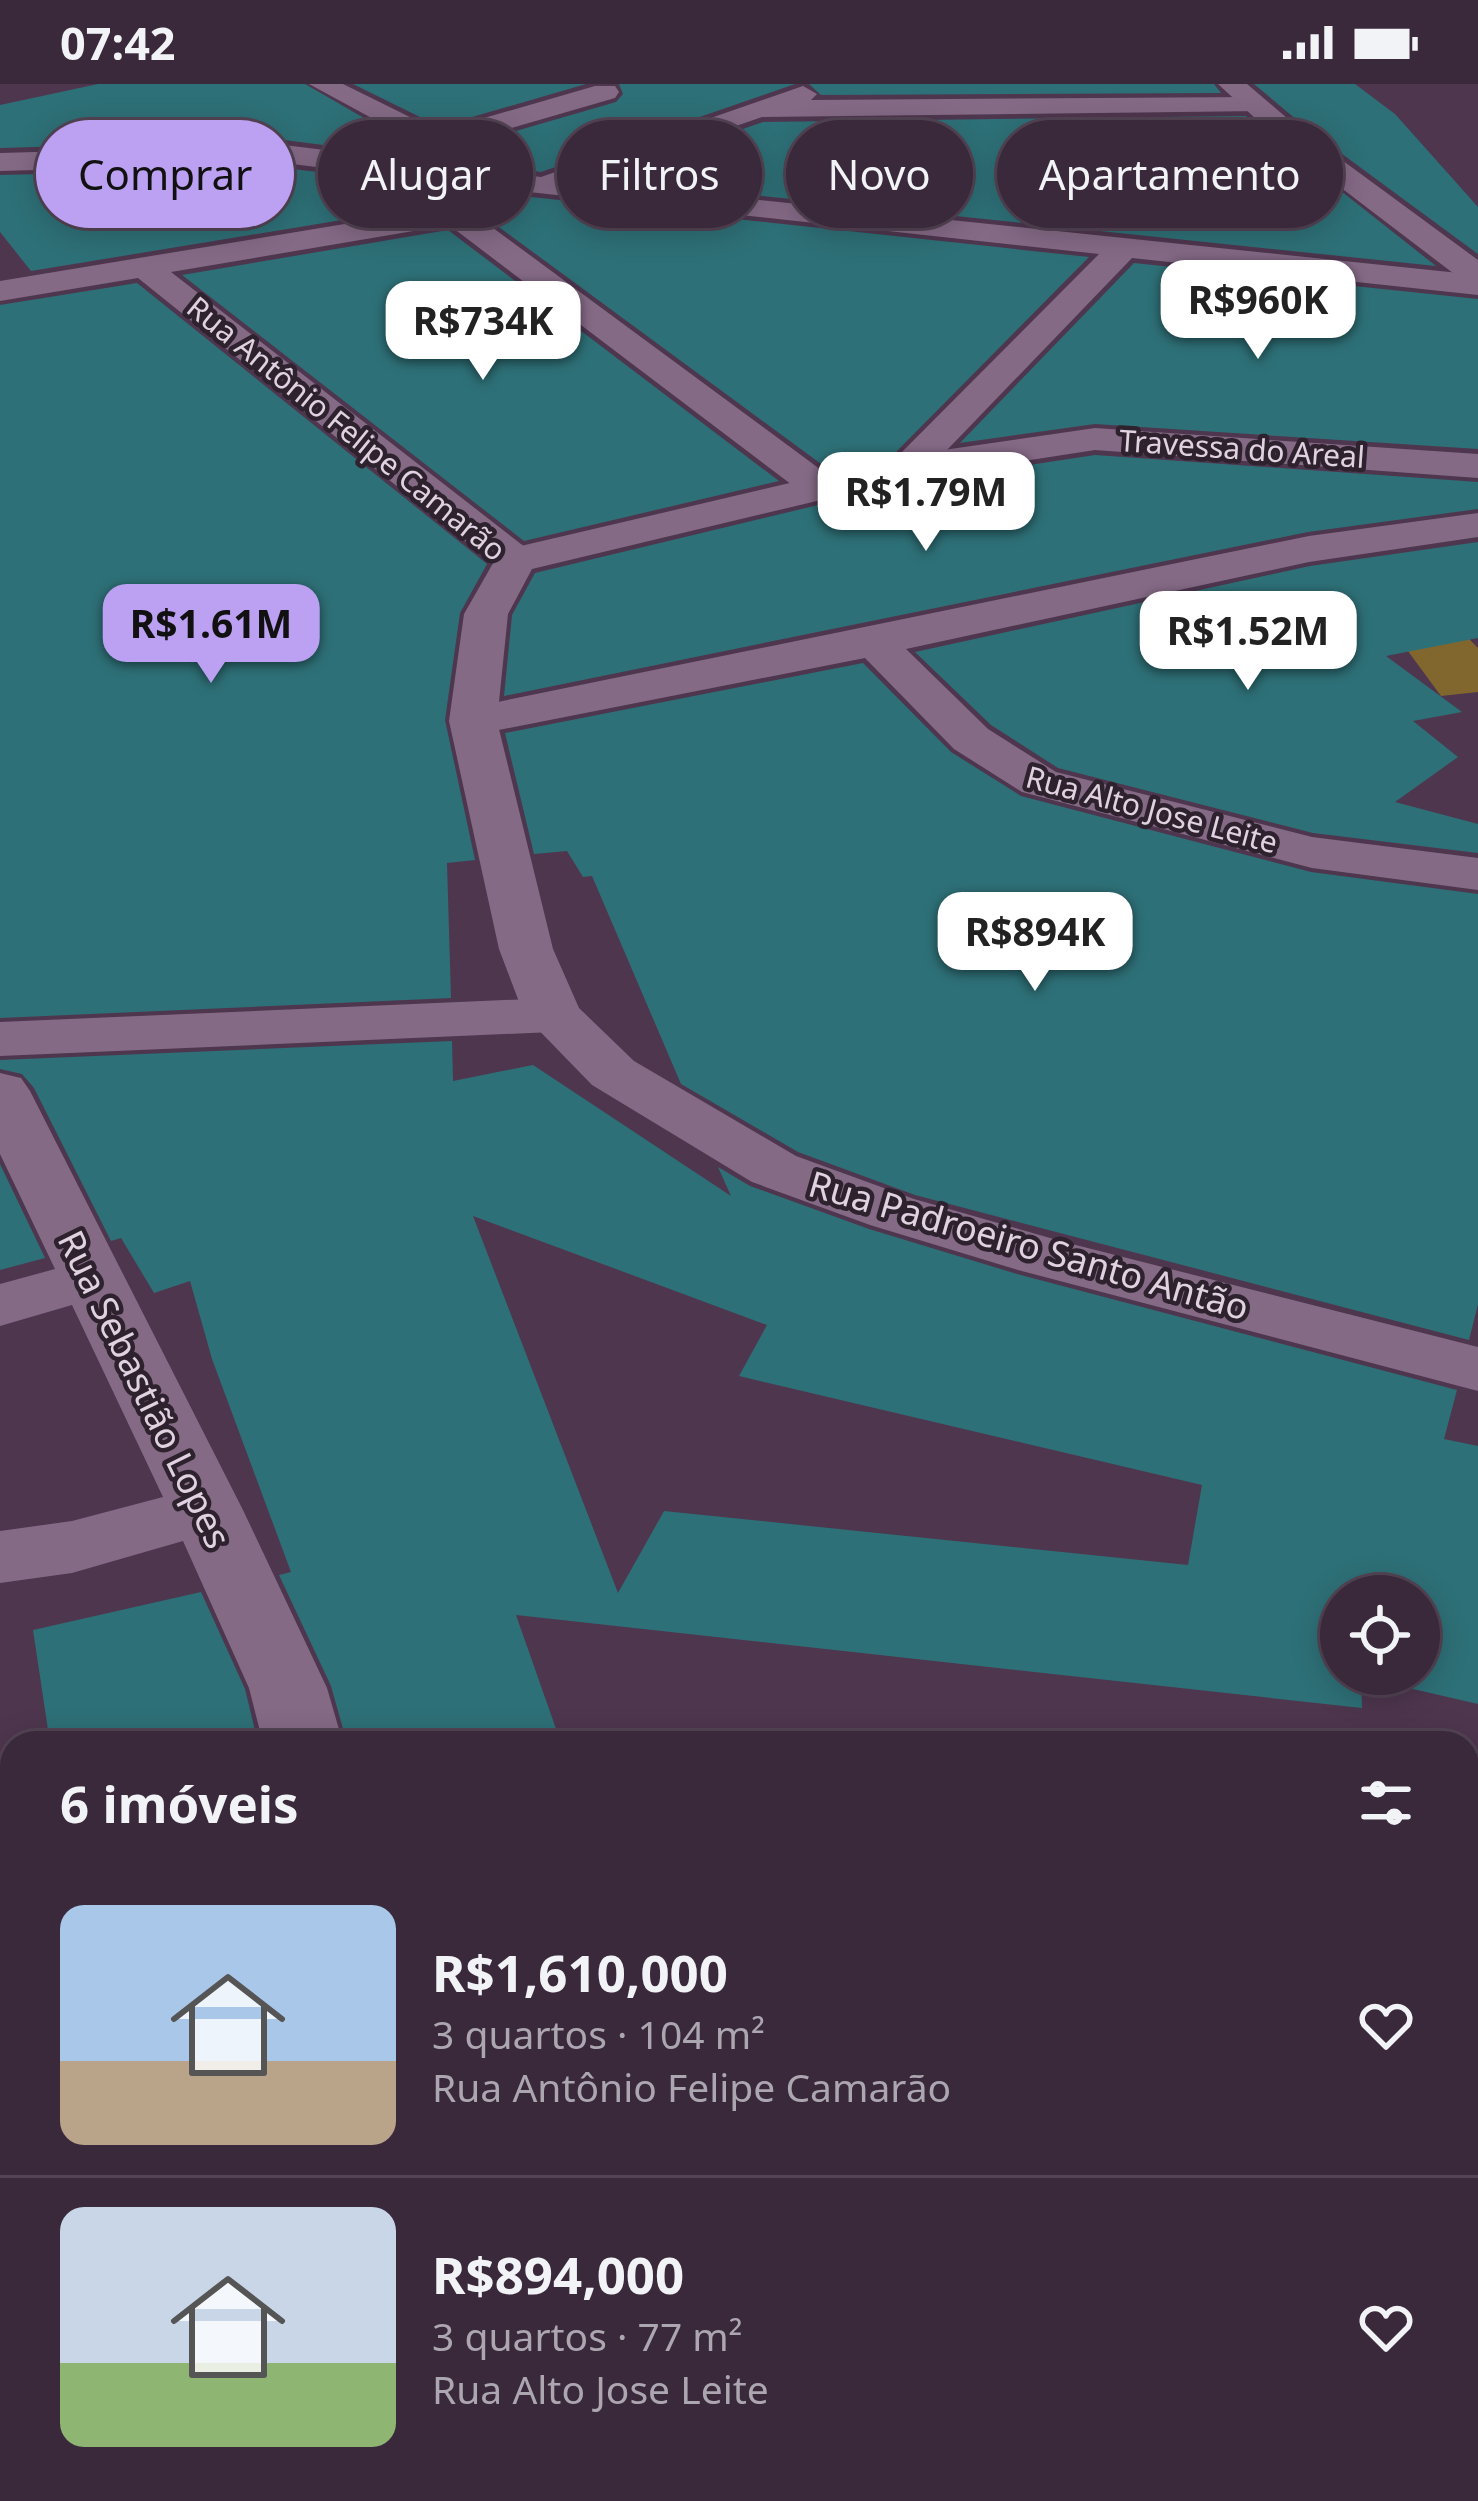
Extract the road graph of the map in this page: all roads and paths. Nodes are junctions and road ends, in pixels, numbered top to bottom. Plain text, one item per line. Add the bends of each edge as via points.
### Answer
1 (322, 84) edge
2 (830, 84) edge
3 (932, 84) edge
4 (605, 92) dead end
5 (1242, 94) edge
6 (421, 101) dead end
7 (1024, 105) junction
8 (761, 109) junction
9 (377, 113) junction
10 (392, 120) edge
11 (527, 120) edge
12 (318, 155) edge
13 (0, 162) edge
14 (535, 185) joint
15 (382, 228) edge
16 (472, 228) edge
17 (1124, 248) junction
18 (148, 270) junction
19 (1478, 276) edge
20 (1478, 286) edge
21 (0, 292) edge
22 (909, 466) junction
23 (1478, 466) edge
24 (818, 486) junction
25 (1478, 525) edge
26 (515, 560) junction
27 (875, 642) junction
28 (473, 722) junction
29 (1478, 874) edge
30 (553, 1015) junction
31 (0, 1039) edge
32 (0, 1091) edge
33 (91, 1279) junction
34 (0, 1305) edge
35 (1478, 1370) edge
36 (206, 1510) junction
37 (0, 1556) edge
38 (296, 1716) edge

1 - 9 street
2 - 8 street
3 - 7 street
4 - 11 street
5 - 7 street
5 - 19 street
6 - 9 street
7 - 8 street
8 - 14 street
9 - 10 street
12 - 13 street
14 - 17 street
15 - 18 street
16 - 24 street
17 - 20 street
17 - 22 street
18 - 21 street
18 - 26 street, Rua Antônio Felipe Camarão
22 - 23 street, Travessa do Areal via 1121,438
22 - 24 street, Travessa do Areal
24 - 26 street, Travessa do Areal
25 - 27 street via 1309,549
26 - 28 street, Rua Antônio Felipe Camarão via 486,614
27 - 28 street
27 - 29 street, Rua Alto Jose Leite via 980,748 1040,782 1286,846
28 - 30 street, Rua Antônio Felipe Camarão via 526,949
30 - 31 street
30 - 35 street, Rua Padroeiro Santo Antão via 613,1073 773,1168 1041,1256
32 - 33 street, Rua Sebastião Lopes
33 - 34 street
33 - 36 street, Rua Sebastião Lopes
36 - 37 street via 72,1547
36 - 38 street, Rua Sebastião Lopes

